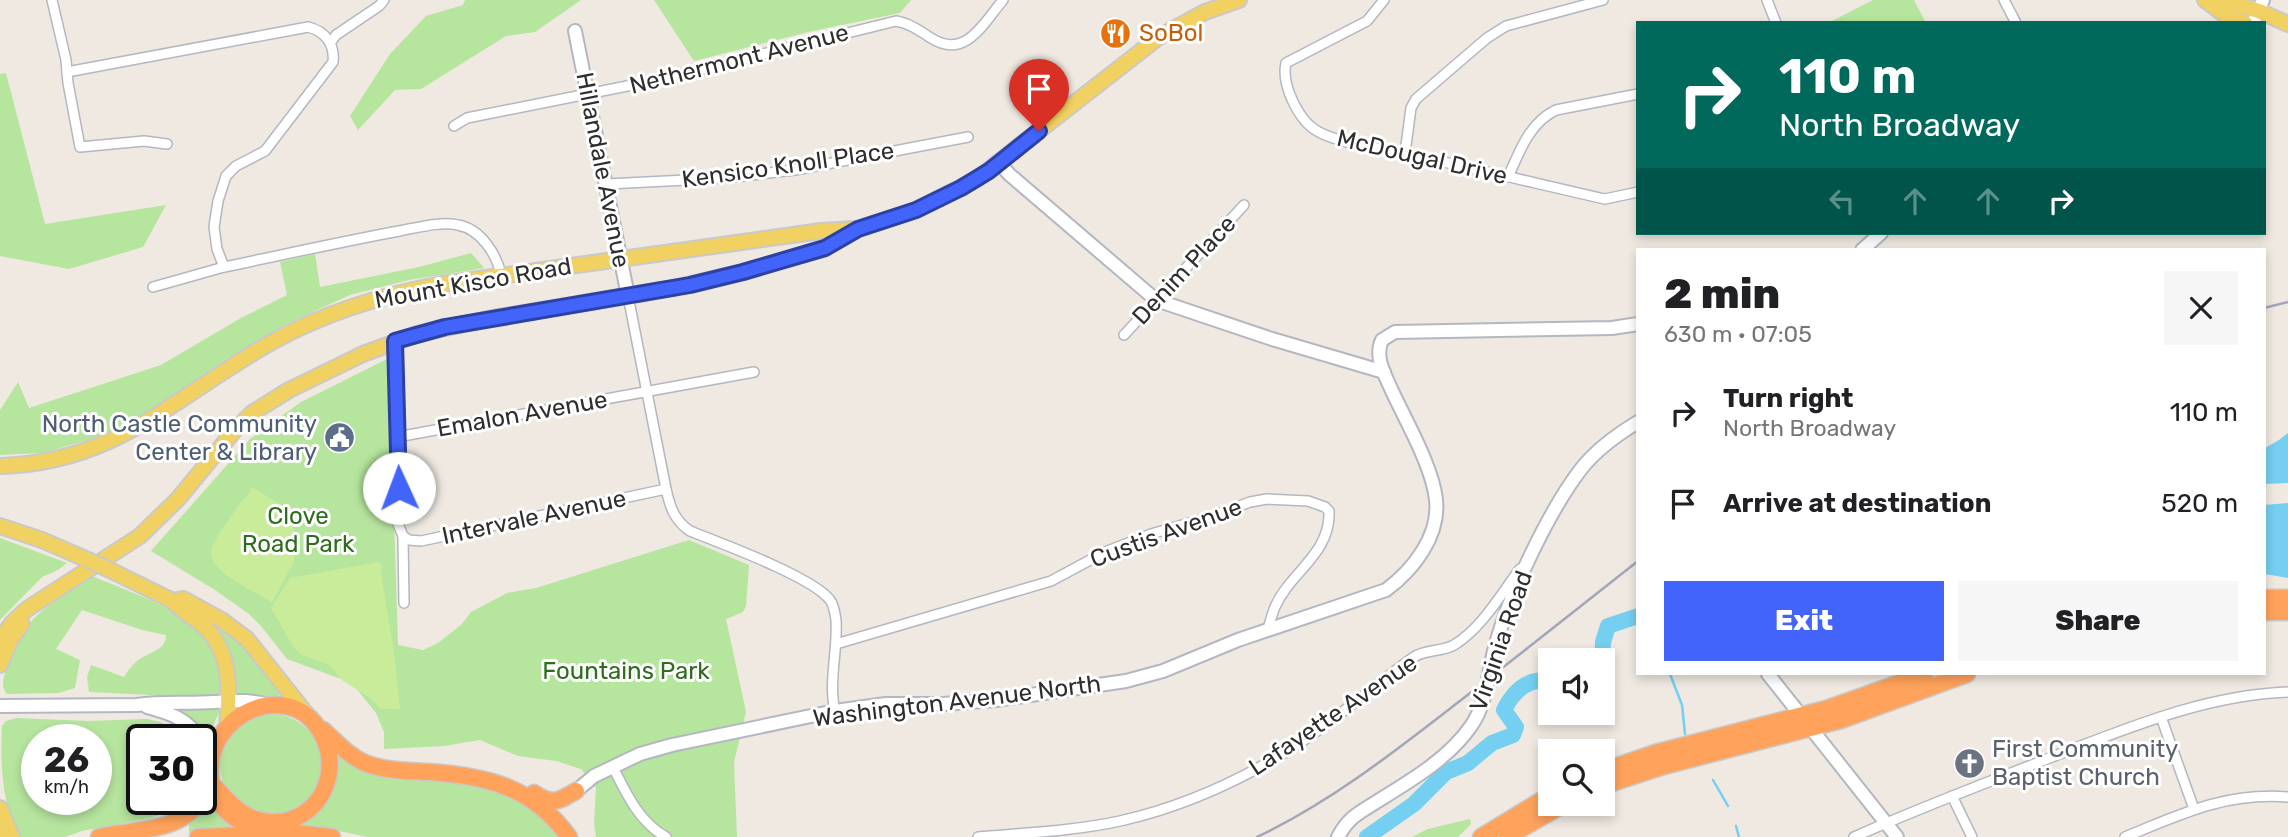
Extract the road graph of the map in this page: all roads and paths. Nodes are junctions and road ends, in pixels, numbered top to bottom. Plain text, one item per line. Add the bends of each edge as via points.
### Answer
1 (52, 0) edge
2 (384, 0) edge
3 (1003, 0) edge
4 (1239, 0) edge
5 (1384, 0) edge
6 (1603, 0) edge
7 (1767, 0) edge
8 (2004, 0) edge
9 (2205, 0) edge
10 (2244, 10) edge
11 (1775, 21) edge
12 (2014, 21) edge
13 (2288, 24) edge
14 (2266, 26) edge
15 (575, 31) dead end
16 (331, 43) junction
17 (67, 72) junction
18 (589, 94) junction
19 (1636, 94) edge
20 (454, 126) dead end
21 (968, 137) dead end
22 (167, 144) dead end
23 (1405, 153) junction
24 (999, 163) junction
25 (1508, 177) junction
26 (607, 184) junction
27 (1636, 192) edge
28 (1244, 205) dead end
29 (858, 229) junction
30 (1879, 235) edge
31 (1864, 248) edge
32 (621, 259) junction
33 (224, 267) junction
34 (501, 275) junction
35 (153, 287) dead end
36 (628, 296) junction
37 (1156, 300) junction
38 (1636, 324) edge
39 (1124, 335) dead end
40 (395, 341) junction
41 (754, 372) dead end
42 (1384, 372) junction
43 (648, 391) junction
44 (1636, 423) edge
45 (397, 437) junction
46 (0, 466) edge
47 (666, 489) junction
48 (0, 526) edge
49 (403, 536) junction
50 (1530, 557) junction
51 (49, 596) junction
52 (2266, 598) edge
53 (2288, 598) edge
54 (173, 601) junction
55 (404, 603) dead end
56 (2266, 612) edge
57 (2288, 612) edge
58 (1268, 629) junction
59 (0, 639) edge
60 (836, 644) junction
61 (0, 665) edge
62 (1769, 675) edge
63 (1923, 675) edge
64 (1964, 675) edge
65 (2288, 692) edge
66 (228, 700) junction
67 (137, 705) junction
68 (273, 705) junction
69 (0, 706) edge
70 (835, 712) junction
71 (2161, 717) junction
72 (312, 720) junction
73 (1805, 722) junction
74 (188, 724) edge
75 (227, 727) junction
76 (217, 742) edge
77 (613, 767) junction
78 (1615, 767) edge
79 (466, 775) junction
80 (217, 782) edge
81 (1615, 782) edge
82 (576, 791) junction
83 (217, 796) edge
84 (1952, 796) junction
85 (2288, 797) edge
86 (1538, 802) edge
87 (0, 808) edge
88 (2193, 809) junction
89 (187, 815) edge
90 (1543, 816) edge
91 (1884, 824) junction
92 (292, 834) junction
93 (12, 837) edge
94 (99, 837) edge
95 (198, 837) edge
96 (332, 837) edge
97 (569, 837) edge
98 (575, 837) edge
99 (666, 837) edge
100 (978, 837) edge
101 (1338, 837) edge
102 (1481, 837) edge
103 (1507, 837) edge
104 (1854, 837) edge
105 (1897, 837) edge
106 (1972, 837) edge
107 (2125, 837) edge

1 - 17 street
2 - 16 street via 335,35
3 - 18 street, Nethermont Avenue via 974,35 954,46 940,44 896,21
4 - 24 main road via 1159,37
5 - 23 street, McDougal Drive via 1359,26 1284,66 1290,93 1312,128
6 - 23 street via 1516,22 1487,38 1416,99
7 - 11 street
8 - 12 street
9 - 10 main road via 2215,9
10 - 13 main road
13 - 14 main road
15 - 18 street, Hillandale Avenue
16 - 17 street via 308,27
16 - 33 street via 333,62 270,145 226,176 214,228
17 - 22 street via 80,147 144,141
18 - 20 street, Nethermont Avenue via 467,118
18 - 26 street, Hillandale Avenue
19 - 25 street via 1546,115 1525,140
21 - 26 street, Kensico Knoll Place via 795,170
23 - 25 street, McDougal Drive
24 - 29 main road via 938,200
24 - 37 street
25 - 27 street, McDougal Drive via 1605,199
26 - 32 street, Hillandale Avenue
28 - 37 street, Denim Place
29 - 32 main road, Mount Kisco Road
29 - 36 main road via 825,248 743,272
30 - 31 street
32 - 34 main road, Mount Kisco Road
32 - 36 street, Hillandale Avenue
33 - 34 street via 449,224 465,227 483,240 498,260
33 - 35 street
34 - 46 main road, Mount Kisco Road via 405,291 339,310 270,343 106,443 56,459
36 - 40 main road via 445,327
36 - 43 street, Hillandale Avenue
37 - 39 street, Denim Place
37 - 42 street
38 - 42 street, Washington Avenue North via 1395,332 1380,345
40 - 45 street
40 - 51 main road via 289,390 252,413 150,527
41 - 43 street, Emalon Avenue
42 - 58 street, Washington Avenue North via 1435,493 1431,534 1409,571 1386,590
43 - 45 street, Emalon Avenue
43 - 47 street, Hillandale Avenue
44 - 50 street, Virginia Road via 1582,468
45 - 49 street via 398,524
47 - 49 street, Intervale Avenue via 421,541
47 - 60 street, Hillandale Avenue via 678,521 690,531 788,572 825,595 835,614
48 - 54 main road, bridge via 42,540
49 - 55 street
50 - 100 street, Lafayette Avenue via 1478,624 1453,646 1417,655 1344,712 1245,774 1181,804 1120,821
50 - 101 street, Virginia Road via 1498,637 1481,708 1471,726 1431,766 1350,818
51 - 59 main road via 20,615
51 - 61 main road via 15,633
52 - 53 highway
54 - 66 main road via 206,628 220,648 228,673
54 - 72 main road via 183,599 239,632
56 - 57 highway
58 - 60 street, Custis Avenue via 1275,605 1324,542 1329,524 1325,507 1283,498 1251,502 1115,548 1051,580
58 - 70 street, Washington Avenue North via 1126,681 996,700 886,704
60 - 70 street, Hillandale Avenue
62 - 73 street
63 - 73 highway
64 - 73 highway via 1887,704
65 - 71 street via 2234,698
66 - 67 street
66 - 68 street
66 - 75 main road
67 - 69 street
67 - 74 street
68 - 72 highway via 298,710
68 - 75 highway via 249,711
70 - 77 street, Washington Avenue North via 672,745
71 - 84 street
71 - 88 street
72 - 79 highway via 367,764
72 - 80 highway via 329,752 331,773 321,796 302,814 277,821 256,819 236,808
73 - 78 highway via 1663,751
73 - 81 highway
73 - 91 street
75 - 76 highway
77 - 82 street, Washington Avenue North
77 - 99 street via 638,812
79 - 82 highway via 508,780 548,801
79 - 97 highway via 522,794 548,813
82 - 98 highway via 563,809
83 - 92 highway via 236,819
84 - 91 street
84 - 106 street
85 - 88 street via 2244,797
86 - 102 highway
87 - 93 main road
88 - 107 street
89 - 94 highway via 171,824
90 - 103 highway
91 - 104 street
91 - 105 street
92 - 95 highway
92 - 96 highway

